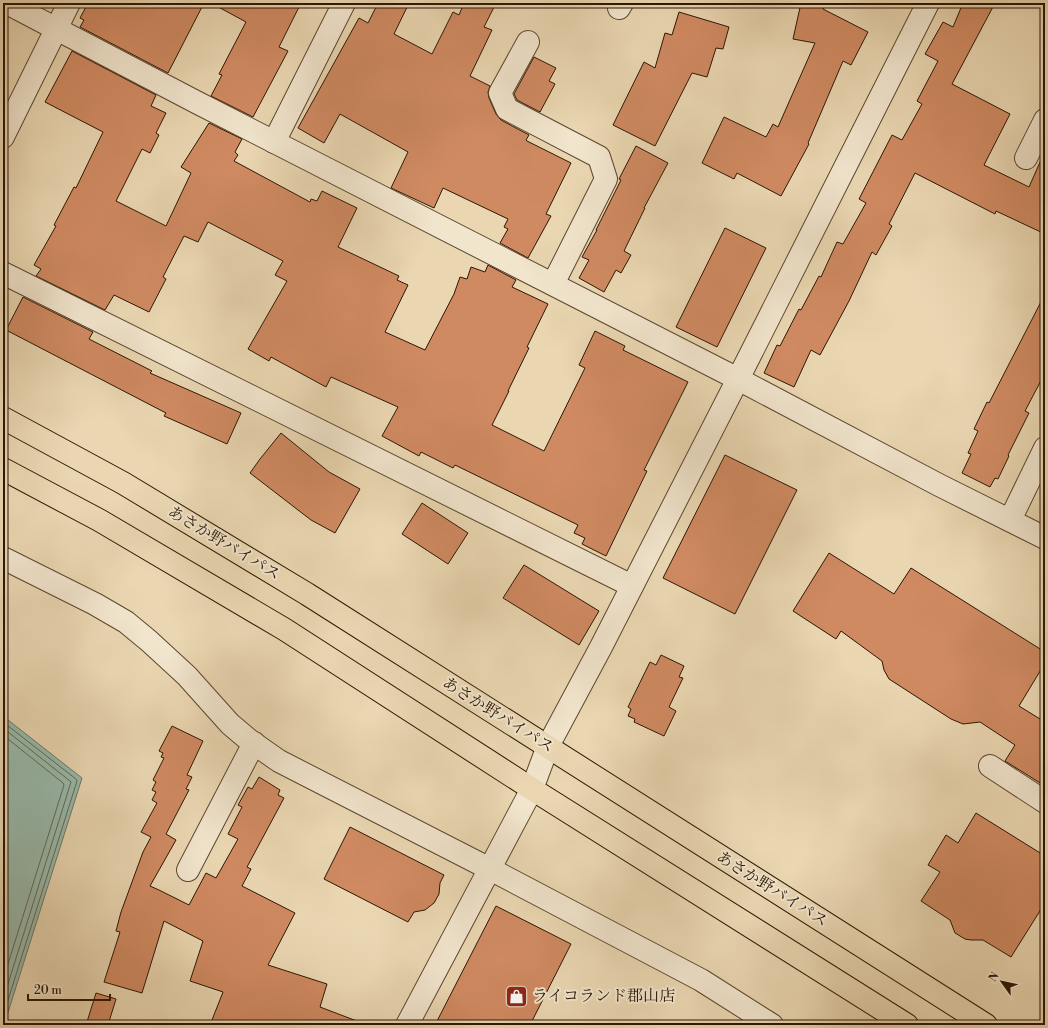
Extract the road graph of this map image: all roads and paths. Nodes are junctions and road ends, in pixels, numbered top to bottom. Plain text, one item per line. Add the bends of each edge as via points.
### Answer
1 (7, 3) edge
2 (69, 3) edge
3 (344, 3) edge
4 (928, 3) edge
5 (56, 29) junction
6 (528, 42) dead end
7 (1045, 120) edge
8 (3, 137) edge
9 (274, 142) junction
10 (1026, 158) dead end
11 (3, 273) edge
12 (553, 284) junction
13 (738, 379) junction
14 (3, 418) edge
15 (1045, 448) edge
16 (3, 470) edge
17 (1010, 520) junction
18 (1045, 538) edge
19 (3, 558) edge
20 (632, 586) junction
21 (254, 743) junction
22 (548, 746) junction
23 (990, 766) dead end
24 (532, 789) junction
25 (1045, 802) edge
26 (490, 869) junction
27 (188, 870) dead end
28 (407, 1025) edge
29 (772, 1025) edge
30 (907, 1025) edge
31 (986, 1025) edge

1 - 5 street
2 - 5 street
3 - 9 street
4 - 13 street
5 - 8 street
5 - 9 street
6 - 12 street via 500,93 507,109 599,157 606,178
7 - 10 street
9 - 12 street
11 - 20 street
12 - 13 street
13 - 17 street
13 - 20 street
14 - 22 highway, あさか野バイパス via 123,483 294,585
15 - 17 street
16 - 24 highway via 99,520 284,629
17 - 18 street
19 - 21 street via 126,622 187,676 230,724
20 - 22 street
21 - 26 street via 279,761
21 - 27 street
22 - 24 street
22 - 31 highway, あさか野バイパス
23 - 25 street
24 - 26 street
24 - 30 highway
26 - 28 street
26 - 29 street via 701,980

